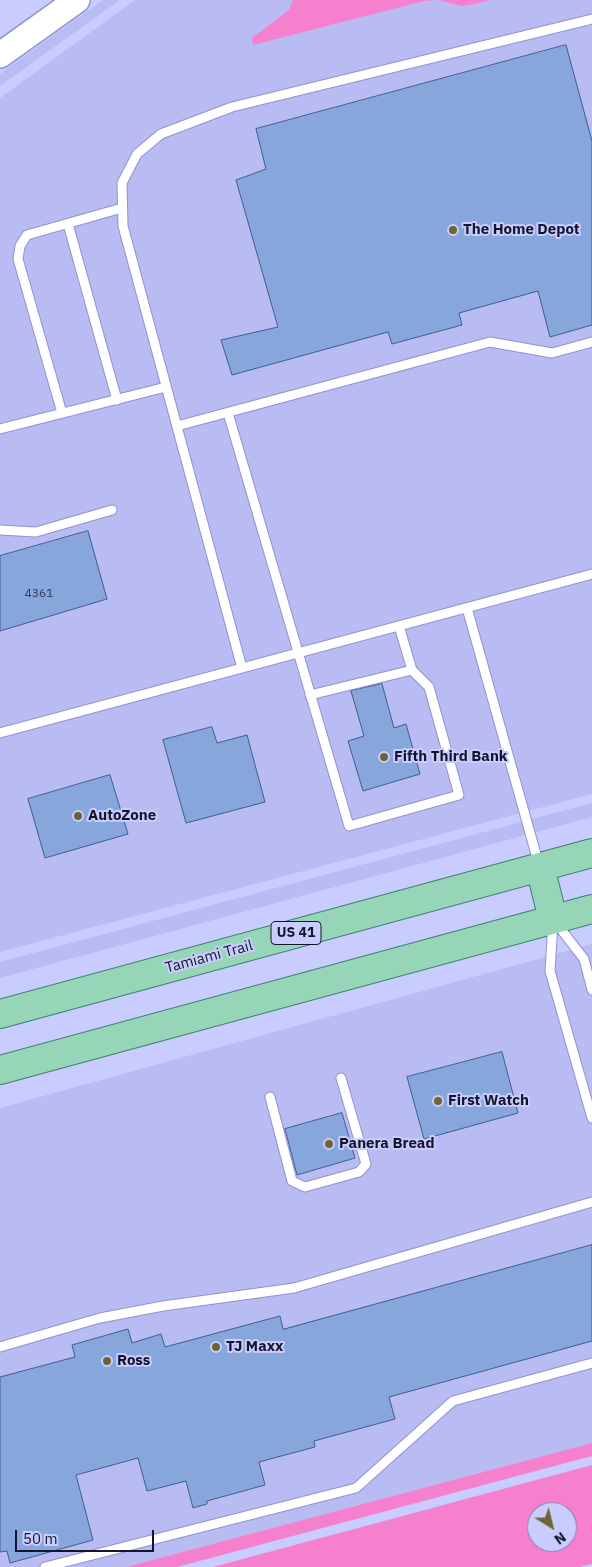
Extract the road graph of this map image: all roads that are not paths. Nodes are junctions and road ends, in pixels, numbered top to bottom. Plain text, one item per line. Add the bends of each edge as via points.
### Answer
1 (77, 0) edge
2 (592, 19) edge
3 (0, 55) edge
4 (122, 208) junction
5 (68, 224) junction
6 (592, 342) edge
7 (166, 387) junction
8 (117, 400) junction
9 (62, 413) junction
10 (228, 413) junction
11 (177, 426) junction
12 (0, 429) edge
13 (112, 510) dead end
14 (0, 530) edge
15 (592, 574) edge
16 (467, 608) junction
17 (399, 626) junction
18 (298, 653) junction
19 (242, 668) junction
20 (412, 670) junction
21 (310, 695) junction
22 (0, 733) edge
23 (592, 853) edge
24 (540, 867) junction
25 (592, 909) edge
26 (553, 919) junction
27 (592, 990) edge
28 (84, 991) junction
29 (0, 1014) edge
30 (0, 1028) edge
31 (0, 1070) edge
32 (341, 1078) dead end
33 (270, 1097) dead end
34 (592, 1118) edge
35 (592, 1202) edge
36 (0, 1348) edge
37 (592, 1363) edge
38 (45, 1567) edge

1 - 3 street
2 - 4 lane via 232,107 161,134 137,154 122,183
4 - 5 lane
4 - 7 lane via 122,226
5 - 8 lane
5 - 9 lane via 27,235 20,246 18,259
6 - 10 lane via 552,353 490,342
7 - 8 lane
7 - 11 lane
8 - 9 lane
9 - 12 lane
10 - 11 lane
10 - 18 lane
11 - 19 lane
13 - 14 lane via 36,532
15 - 16 lane
16 - 17 lane
16 - 24 lane
17 - 18 lane
17 - 20 lane
18 - 19 lane
18 - 21 lane
19 - 22 lane
20 - 21 lane
20 - 21 lane via 428,687 459,795 349,826
23 - 24 main road, Tamiami Trail / US 41
24 - 26 main road
24 - 28 main road, Tamiami Trail / US 41
25 - 26 main road
26 - 27 lane via 584,959
26 - 31 main road
26 - 34 lane via 550,971
28 - 29 main road, Tamiami Trail / US 41
28 - 30 main road via 25,1021
32 - 33 lane via 366,1164 359,1172 305,1187 292,1181
35 - 36 lane via 294,1288 100,1318
37 - 38 lane via 454,1401 356,1488

